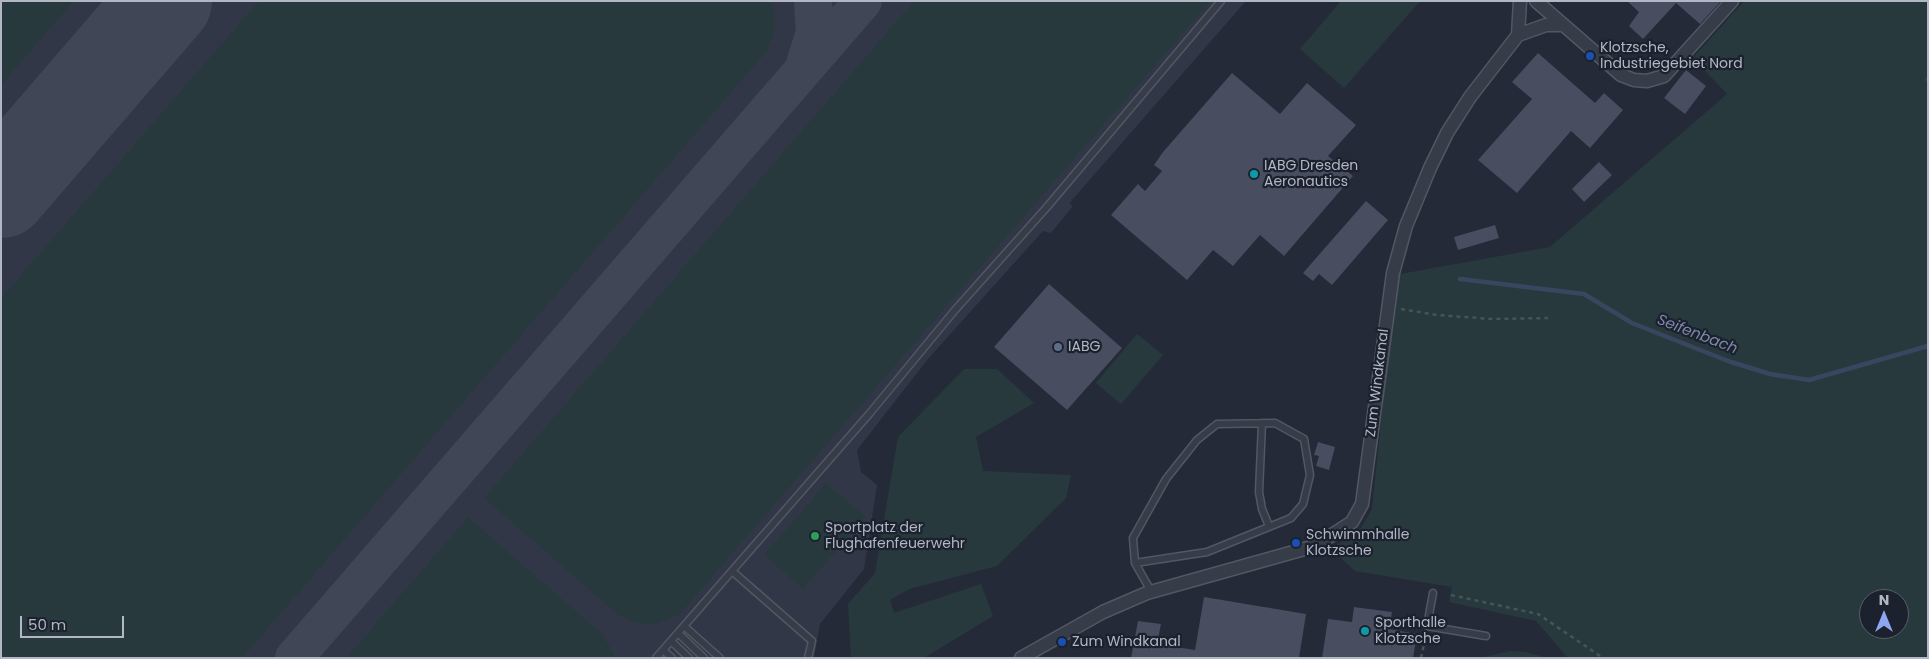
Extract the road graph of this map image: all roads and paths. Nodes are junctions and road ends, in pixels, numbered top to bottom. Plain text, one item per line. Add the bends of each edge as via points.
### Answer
1 (1221, 1) edge
2 (1520, 1) edge
3 (1536, 1) edge
4 (1732, 1) edge
5 (1563, 25) junction
6 (1518, 35) junction
7 (1387, 306) junction
8 (1548, 318) dead end
9 (1262, 423) junction
10 (1269, 526) junction
11 (1135, 563) junction
12 (732, 570) junction
13 (1151, 591) junction
14 (1433, 593) dead end
15 (1451, 595) dead end
16 (684, 626) junction
17 (1427, 626) junction
18 (678, 633) junction
19 (1486, 636) dead end
20 (671, 641) junction
21 (663, 650) junction
22 (656, 658) edge
23 (672, 658) edge
24 (689, 658) edge
25 (704, 658) edge
26 (720, 658) edge
27 (808, 658) edge
28 (1021, 658) edge
29 (1421, 658) edge
30 (1603, 658) edge

1 - 12 lane
2 - 6 street
3 - 5 street
4 - 5 street via 1664,76 1647,81 1621,75
5 - 6 street via 1534,28
6 - 7 street, Zum Windkanal via 1470,97 1430,168 1406,226
7 - 8 path via 1437,315
7 - 13 street, Zum Windkanal via 1362,504 1352,522 1315,546
9 - 10 lane via 1259,492
9 - 10 lane via 1275,423 1304,439 1310,475 1304,504 1291,518
9 - 11 lane via 1216,424 1197,440 1166,479 1133,538
10 - 11 lane via 1207,552
11 - 13 lane
12 - 16 lane
12 - 27 lane via 812,641
13 - 28 street, Zum Windkanal via 1102,612
14 - 17 lane
15 - 30 path via 1538,614
16 - 18 lane
16 - 26 lane
17 - 19 lane
17 - 29 path
18 - 20 lane
18 - 25 lane
20 - 21 lane
20 - 24 lane
21 - 22 lane
21 - 23 lane

